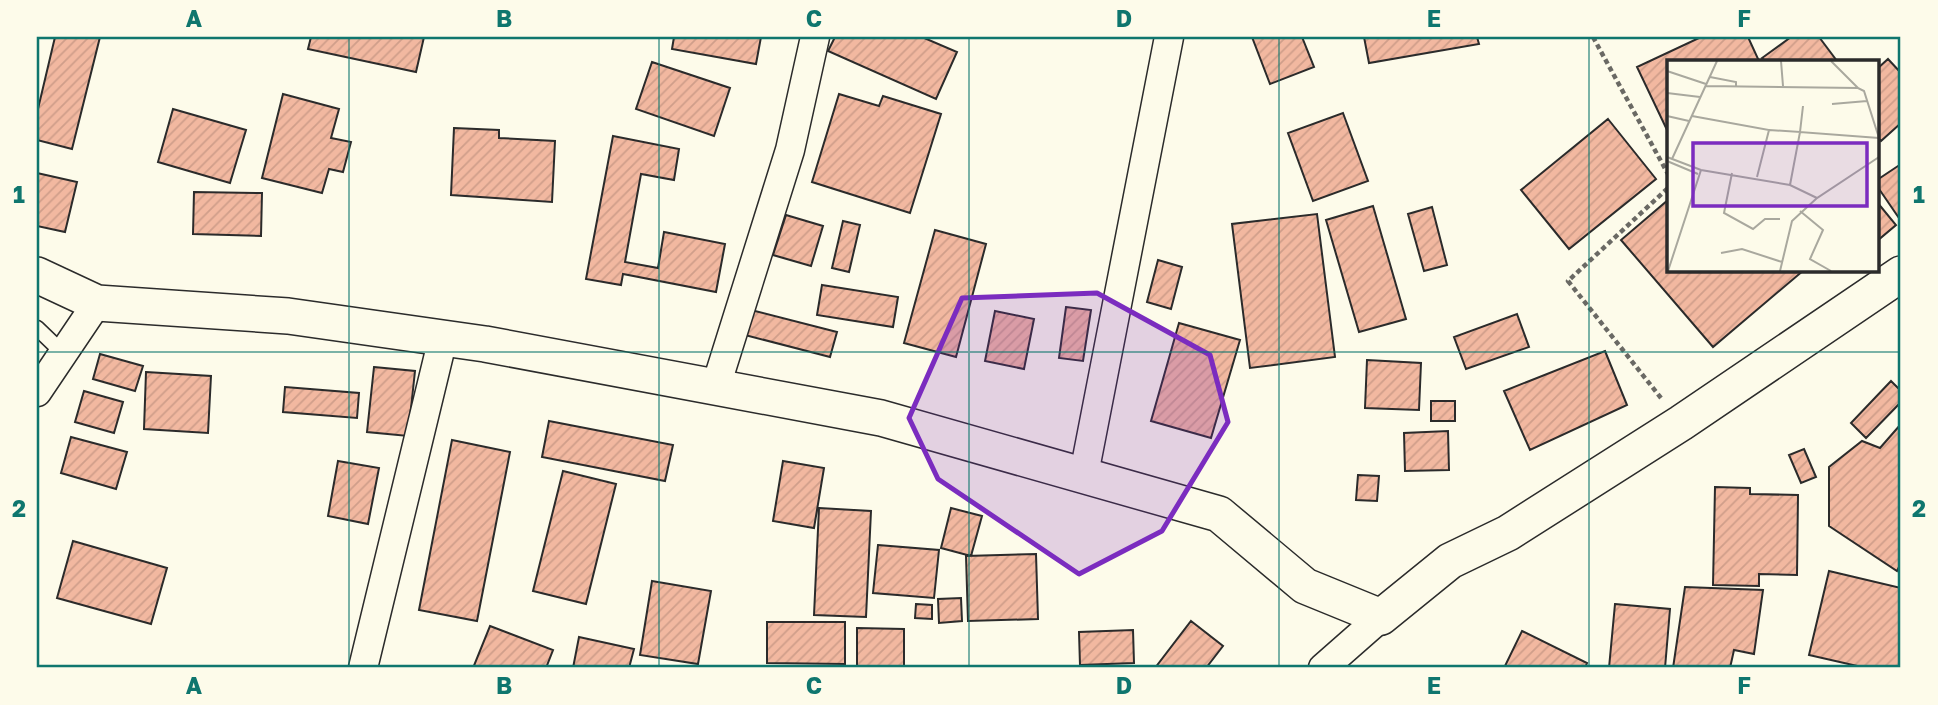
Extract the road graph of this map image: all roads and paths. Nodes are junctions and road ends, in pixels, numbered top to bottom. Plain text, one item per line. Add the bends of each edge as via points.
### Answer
1 (815, 37) edge
2 (1169, 37) edge
3 (1593, 37) edge
4 (1667, 172) edge
5 (1667, 189) edge
6 (1901, 274) edge
7 (37, 275) edge
8 (97, 303) junction
9 (37, 328) edge
10 (443, 338) junction
11 (63, 353) junction
12 (716, 386) junction
13 (37, 392) edge
14 (1681, 423) junction
15 (1084, 474) junction
16 (1381, 617) junction
17 (363, 668) edge
18 (1322, 668) edge

1 - 12 street via 790,150
2 - 15 street
3 - 4 path
5 - 14 path via 1568,281
6 - 14 street
7 - 8 street
8 - 10 street via 288,316
8 - 11 street
9 - 11 lane
10 - 12 street
10 - 17 street
11 - 13 street
12 - 15 street via 881,418
14 - 16 street via 1508,533 1450,561
15 - 16 street via 1219,514 1305,586
16 - 18 street

